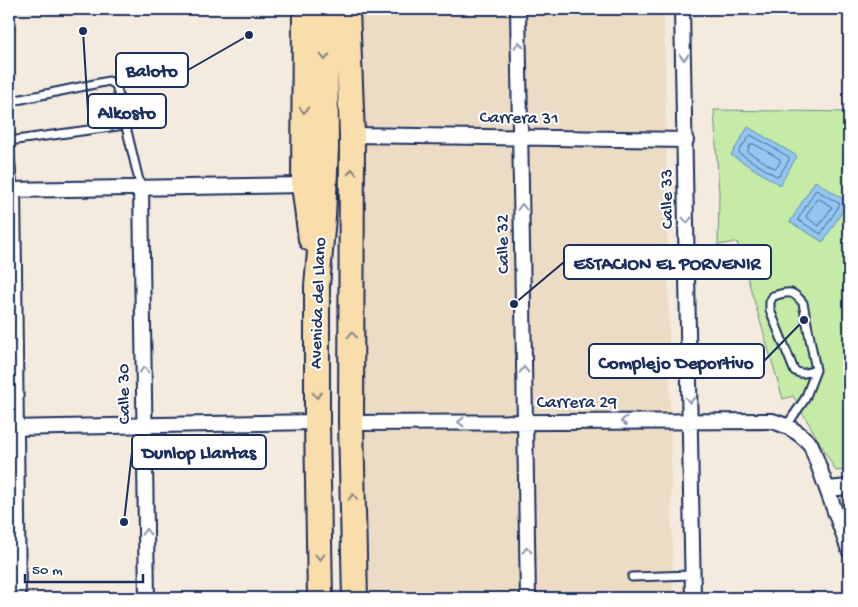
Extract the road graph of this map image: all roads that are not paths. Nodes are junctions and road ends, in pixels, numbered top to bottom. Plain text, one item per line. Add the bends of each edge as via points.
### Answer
1 (304, 9) edge
2 (325, 9) edge
3 (347, 9) edge
4 (518, 9) edge
5 (682, 9) edge
6 (9, 106) edge
7 (125, 125) junction
8 (352, 135) junction
9 (521, 138) junction
10 (686, 140) junction
11 (9, 143) edge
12 (304, 185) junction
13 (141, 189) junction
14 (11, 190) edge
15 (317, 286) junction
16 (816, 370) junction
17 (690, 421) junction
18 (317, 422) junction
19 (525, 422) junction
20 (352, 423) junction
21 (144, 425) junction
22 (787, 425) junction
23 (12, 427) edge
24 (849, 487) edge
25 (826, 489) junction
26 (849, 550) edge
27 (692, 575) junction
28 (632, 577) dead end
29 (18, 598) edge
30 (147, 598) edge
31 (320, 598) edge
32 (356, 598) edge
33 (528, 598) edge
34 (692, 598) edge

1 -> 12 highway
2 -> 15 highway, Avenida del Llano via 326,148
3 - 8 highway, Avenida del Llano
9 -> 4 street, Calle 32
5 -> 10 street, Calle 33
6 - 7 lane via 12,101 109,81 116,85
7 - 11 lane
7 - 13 lane
8 - 9 street, Carrera 31
20 -> 8 highway, Avenida del Llano
9 - 10 street, Carrera 31
19 -> 9 street, Calle 32
10 -> 17 street, Calle 33
11 - 14 lane
12 - 13 street
12 - 15 highway
13 - 14 street
21 -> 13 street, Calle 30
14 - 23 street
15 -> 18 highway, Avenida del Llano
16 - 16 lane via 802,374 794,370 770,310 773,296 788,292 803,303
16 - 22 lane via 806,399
17 -> 19 street, Carrera 29
17 - 22 street, Carrera 29 via 772,420
17 - 27 street, Calle 33
18 - 21 street
18 -> 31 highway, Avenida del Llano
19 -> 20 street, Carrera 29
33 -> 19 street, Calle 32
32 -> 20 highway, Avenida del Llano
21 - 23 street
30 -> 21 street, Calle 30
22 - 25 street, Carrera 29 via 810,445
23 - 29 street
24 - 25 street
25 - 26 street
27 - 28 lane
27 - 34 street, Calle 33

